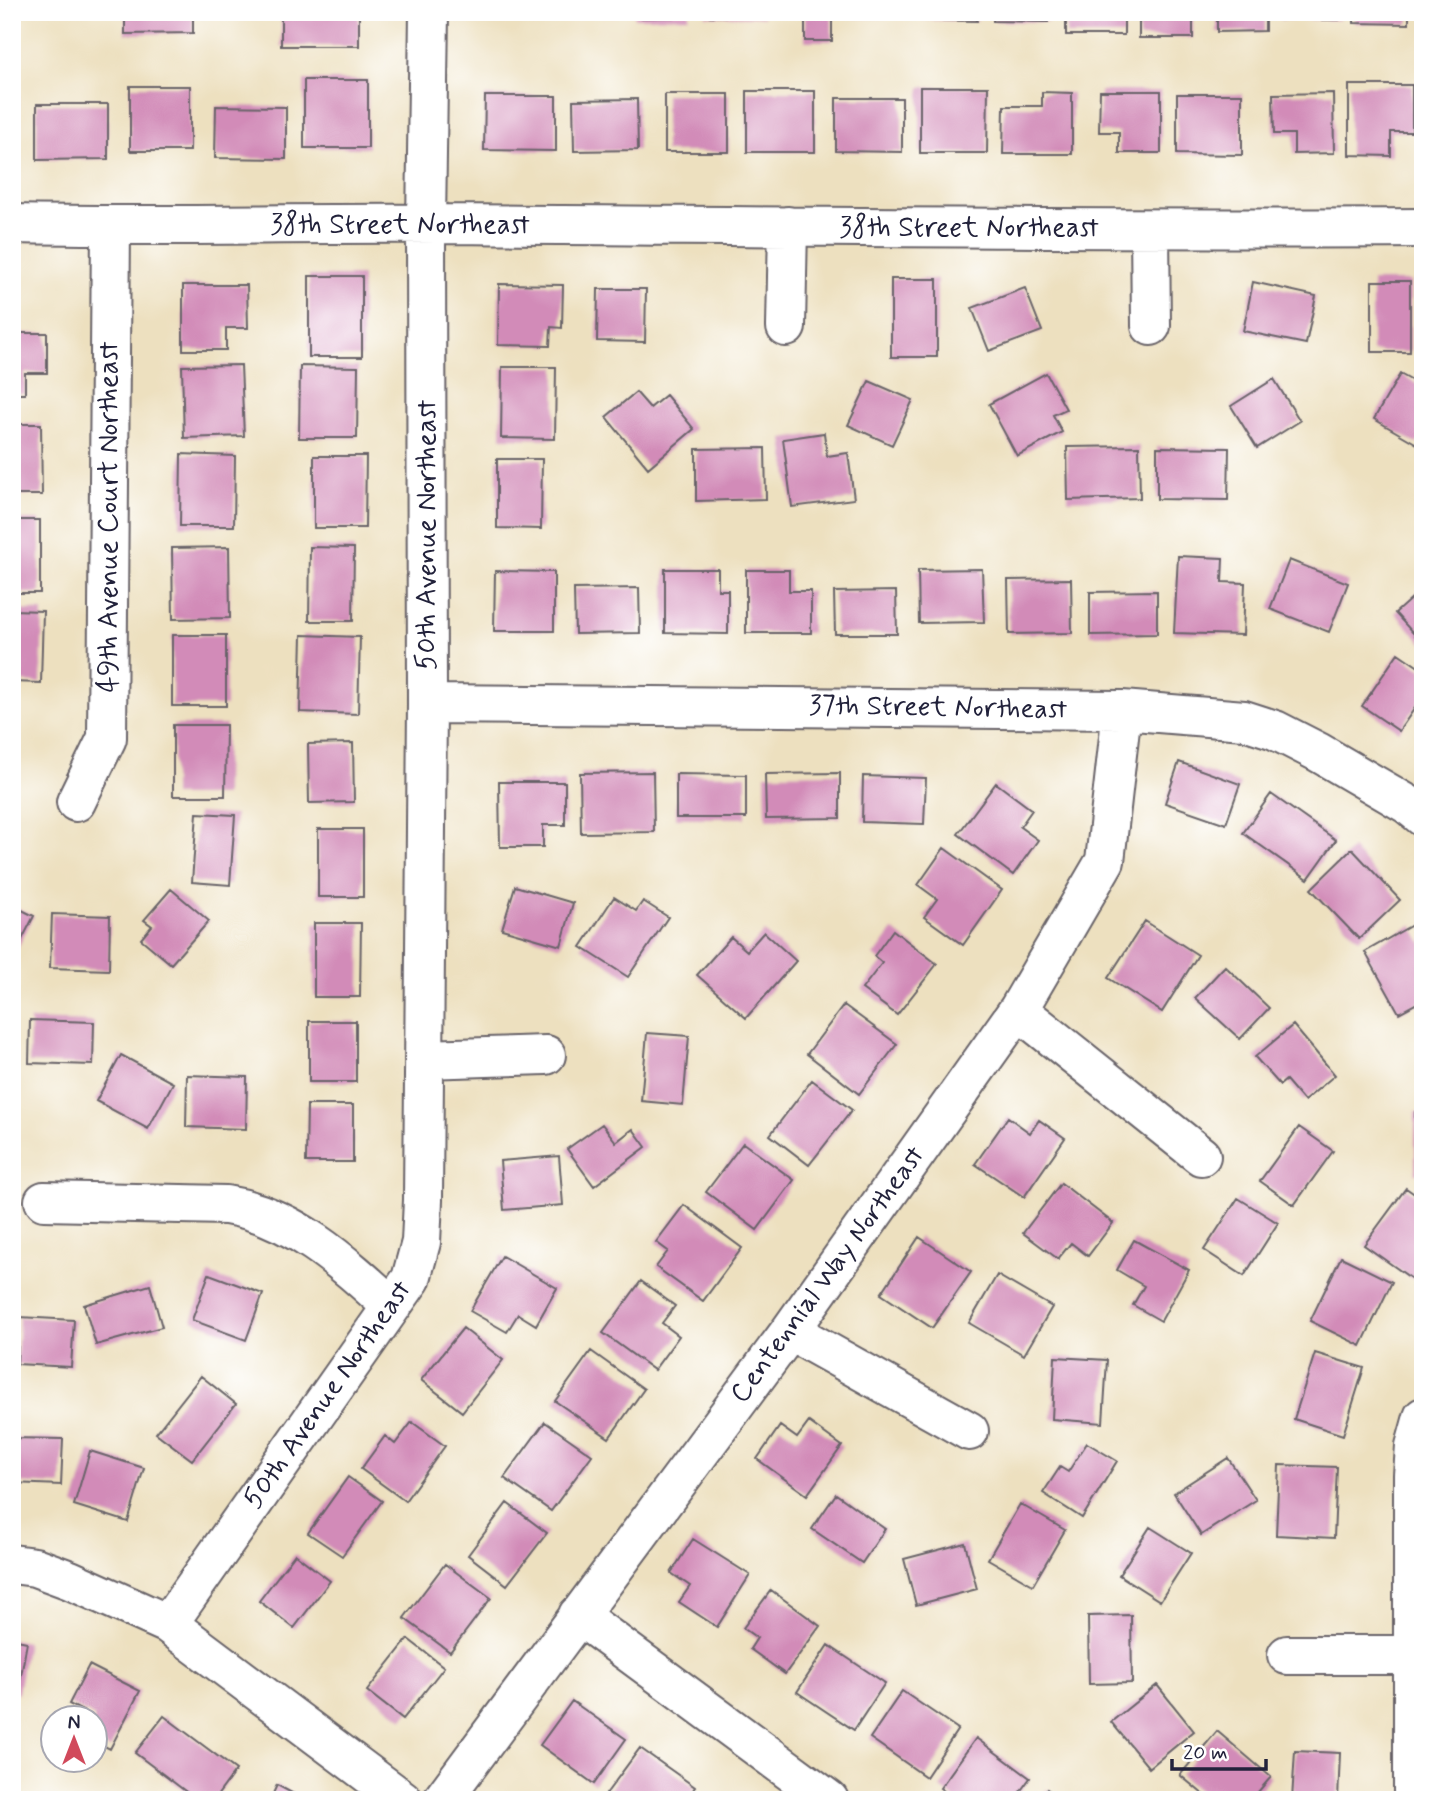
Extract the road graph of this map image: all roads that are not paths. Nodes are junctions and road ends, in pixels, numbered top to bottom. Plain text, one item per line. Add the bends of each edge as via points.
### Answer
1 (429, 12) edge
2 (12, 223) edge
3 (426, 224) junction
4 (111, 226) junction
5 (788, 226) junction
6 (1423, 228) edge
7 (1150, 229) junction
8 (1151, 326) dead end
9 (786, 327) dead end
10 (427, 704) junction
11 (1122, 710) junction
12 (76, 802) dead end
13 (1423, 817) edge
14 (1018, 1010) junction
15 (546, 1055) dead end
16 (424, 1059) junction
17 (1201, 1156) dead end
18 (44, 1201) dead end
19 (391, 1306) junction
20 (790, 1331) junction
21 (1423, 1418) edge
22 (969, 1432) dead end
23 (12, 1564) edge
24 (578, 1615) junction
25 (168, 1624) junction
26 (1287, 1655) dead end
27 (1417, 1655) edge
28 (403, 1800) edge
29 (442, 1800) edge
30 (829, 1800) edge
31 (1413, 1800) edge

1 - 3 street, 50th Avenue Northeast
2 - 4 street, 38th Street Northeast
3 - 4 street, 38th Street Northeast
3 - 5 street, 38th Street Northeast
3 - 10 street, 50th Avenue Northeast
4 - 12 street, 49th Avenue Court Northeast via 107,738
5 - 7 street, 38th Street Northeast
5 - 9 street
6 - 7 street, 38th Street Northeast
7 - 8 street
10 - 11 street, 37th Street Northeast
10 - 16 street, 50th Avenue Northeast
11 - 13 street, 37th Street Northeast via 1244,720 1275,730 1358,774
11 - 14 street, Centennial Way Northeast via 1105,862
14 - 17 street
14 - 20 street, Centennial Way Northeast
15 - 16 street
16 - 19 street, 50th Avenue Northeast via 421,1242 411,1279
18 - 19 street via 252,1209 320,1244
19 - 25 street, 50th Avenue Northeast
20 - 22 street
20 - 24 street, Centennial Way Northeast
21 - 27 street via 1413,1475
23 - 25 street via 70,1580
24 - 29 street, Centennial Way Northeast
24 - 30 street
25 - 28 street
26 - 27 street
27 - 31 street

